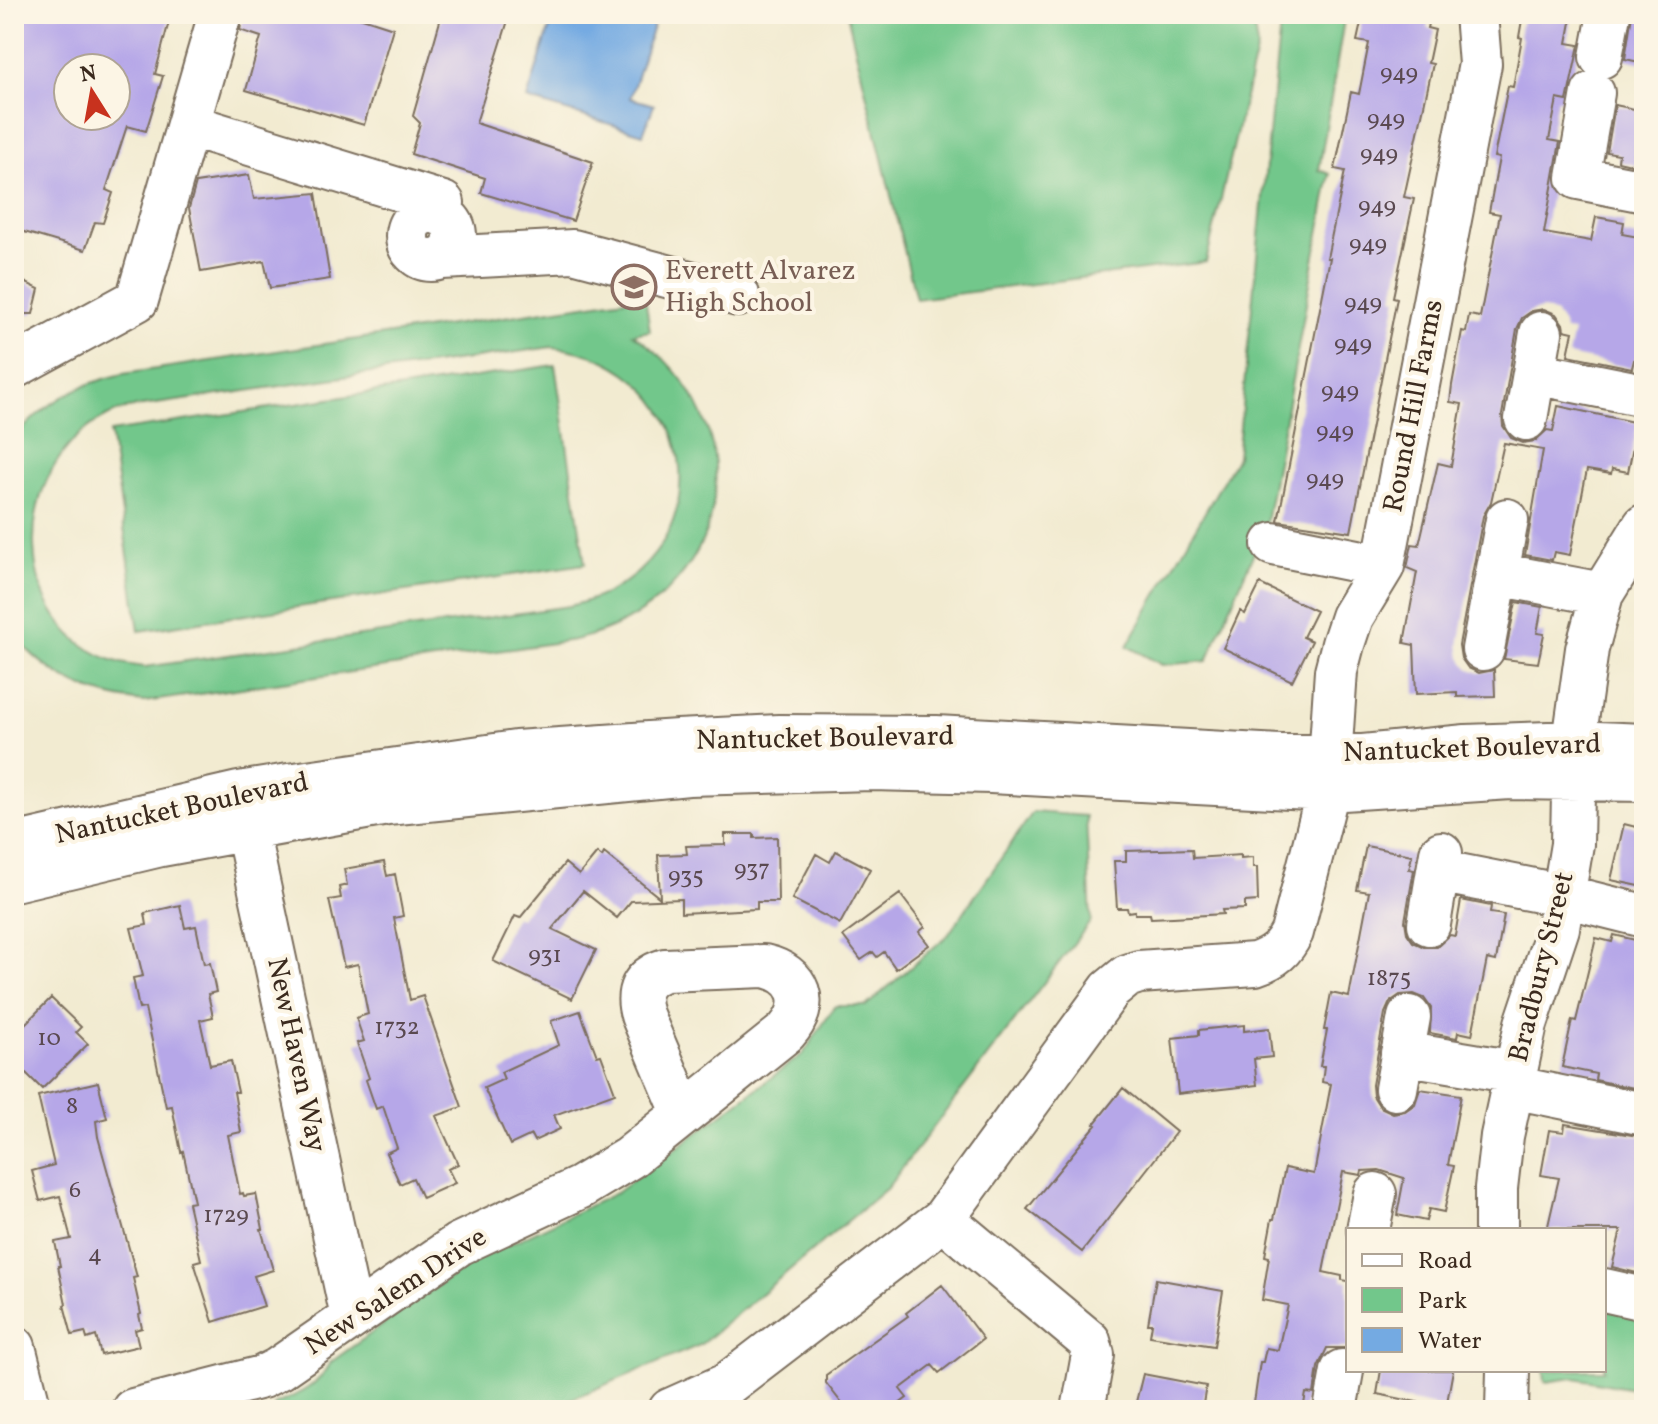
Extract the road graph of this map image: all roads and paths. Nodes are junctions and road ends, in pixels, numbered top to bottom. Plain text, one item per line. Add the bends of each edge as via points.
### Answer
1 (220, 14) edge
2 (1476, 14) edge
3 (1609, 14) edge
4 (188, 125) junction
5 (1644, 191) edge
6 (738, 295) dead end
7 (14, 367) edge
8 (1644, 395) edge
9 (1526, 419) dead end
10 (1507, 520) dead end
11 (1273, 544) dead end
12 (1639, 544) edge
13 (1383, 566) junction
14 (1497, 574) junction
15 (1602, 594) junction
16 (1483, 649) dead end
17 (1644, 745) edge
18 (1573, 760) junction
19 (1330, 772) junction
20 (1644, 780) edge
21 (243, 811) junction
22 (14, 845) edge
23 (14, 880) edge
24 (1564, 896) junction
25 (1644, 916) edge
26 (1429, 924) dead end
27 (1403, 1053) dead end
28 (1514, 1080) junction
29 (683, 1112) dead end
30 (1644, 1114) edge
31 (943, 1219) junction
32 (1496, 1228) edge
33 (1606, 1290) edge
34 (1644, 1299) edge
35 (352, 1317) junction
36 (14, 1347) edge
37 (1508, 1372) edge
38 (143, 1409) edge
39 (30, 1410) edge
40 (670, 1410) edge
41 (1083, 1410) edge
42 (1507, 1410) edge

1 - 4 street
2 - 13 street, Round Hill Farms via 1480,64
3 - 5 street via 1578,178
4 - 6 street via 443,203 440,214 452,224 455,239 442,258 573,251
4 - 7 street via 137,300
8 - 9 street via 1538,353
10 - 14 street
11 - 13 street
12 - 15 street, Bradbury Street
13 - 19 street, Round Hill Farms via 1352,617 1343,644
14 - 15 street
14 - 16 street
15 - 18 street, Bradbury Street via 1581,677
17 - 18 street, Nantucket Boulevard
18 - 19 street, Nantucket Boulevard via 1510,778
18 - 20 street, Nantucket Boulevard
18 - 24 street, Bradbury Street via 1572,844
19 - 21 street, Nantucket Boulevard via 872,769 688,774 402,802
19 - 31 street, Round Hill Farms via 1292,932 1278,953 1255,964 1157,969 1119,982
21 - 22 street, Nantucket Boulevard
21 - 23 street, Nantucket Boulevard via 161,845
21 - 35 street, New Haven Way
24 - 25 street
24 - 26 street via 1440,862
24 - 28 street, Bradbury Street
27 - 28 street
28 - 30 street
28 - 32 street, Bradbury Street via 1498,1168
29 - 35 street, New Salem Drive via 607,1173 459,1244
31 - 40 street, Round Hill Farms via 726,1385
31 - 41 street via 1089,1341 1093,1355
33 - 34 street
35 - 38 street, New Salem Drive via 262,1377
36 - 39 street
37 - 42 street

